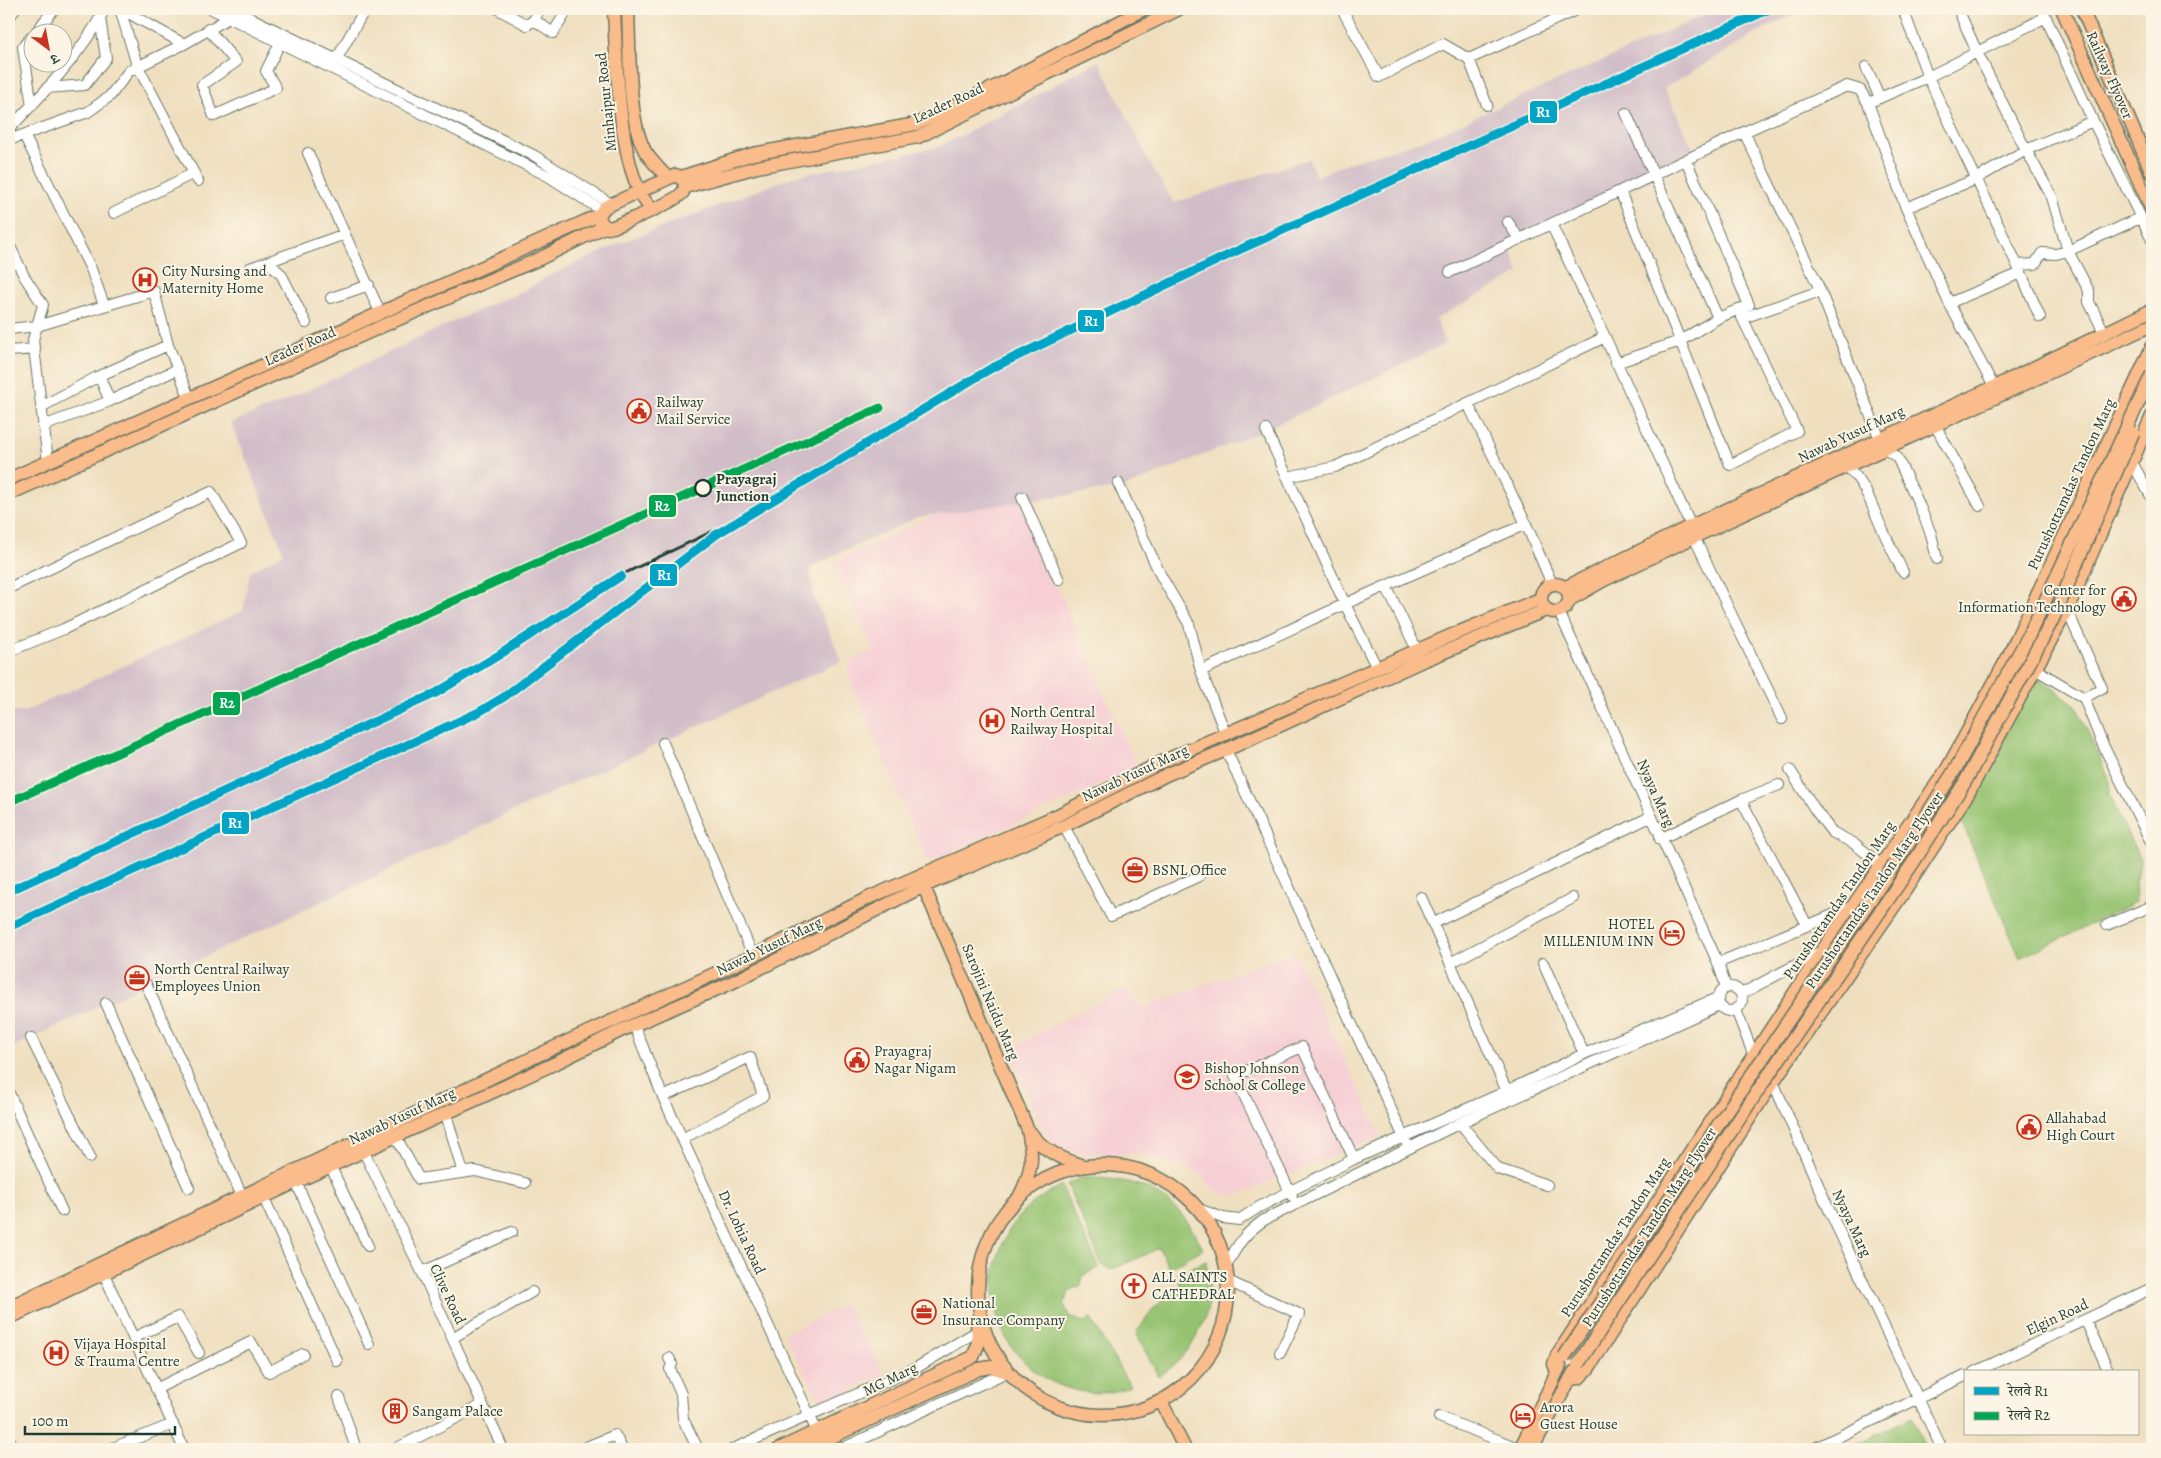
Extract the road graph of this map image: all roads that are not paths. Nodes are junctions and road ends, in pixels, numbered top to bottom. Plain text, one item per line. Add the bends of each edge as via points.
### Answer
1 (16, 9) edge
2 (54, 9) edge
3 (121, 9) edge
4 (212, 9) edge
5 (365, 9) edge
6 (498, 9) edge
7 (540, 9) edge
8 (568, 9) edge
9 (614, 9) edge
10 (628, 9) edge
11 (1144, 9) edge
12 (1179, 9) edge
13 (1342, 9) edge
14 (1903, 9) edge
15 (1958, 9) edge
16 (2062, 9) edge
17 (2082, 9) edge
18 (1572, 10) edge
19 (102, 13) edge
20 (234, 13) edge
21 (2044, 13) edge
22 (9, 18) edge
23 (534, 20) junction
24 (44, 22) edge
25 (208, 29) junction
26 (184, 44) junction
27 (280, 44) junction
28 (1976, 50) junction
29 (1469, 59) junction
30 (336, 60) junction
31 (137, 65) junction
32 (1866, 67) dead end
33 (27, 72) edge
34 (1928, 77) junction
35 (46, 88) junction
36 (1880, 98) junction
37 (1868, 103) junction
38 (1487, 105) dead end
39 (32, 106) junction
40 (939, 112) junction
41 (1626, 113) dead end
42 (2093, 121) junction
43 (945, 124) junction
44 (9, 127) edge
45 (1744, 132) junction
46 (24, 135) junction
47 (9, 140) edge
48 (2026, 150) junction
49 (308, 153) dead end
50 (1686, 160) junction
51 (2152, 173) edge
52 (1655, 174) junction
53 (1976, 179) junction
54 (678, 181) junction
55 (640, 191) junction
56 (1620, 191) junction
57 (1906, 208) junction
58 (604, 209) junction
59 (652, 209) junction
60 (2152, 210) edge
61 (114, 214) dead end
62 (2140, 218) junction
63 (625, 222) junction
64 (1508, 222) dead end
65 (1551, 224) junction
66 (604, 227) junction
67 (345, 234) junction
68 (1519, 239) junction
69 (2152, 240) edge
70 (9, 244) edge
71 (2068, 250) junction
72 (267, 262) junction
73 (250, 268) dead end
74 (1450, 272) dead end
75 (2021, 273) junction
76 (369, 285) junction
77 (1820, 291) junction
78 (331, 298) dead end
79 (1949, 303) junction
80 (104, 305) junction
81 (2152, 310) edge
82 (380, 312) junction
83 (1741, 314) junction
84 (2040, 317) dead end
85 (1718, 318) junction
86 (306, 323) dead end
87 (37, 326) junction
88 (2152, 326) edge
89 (9, 330) edge
90 (2105, 334) junction
91 (1606, 337) junction
92 (1680, 341) junction
93 (168, 345) junction
94 (2152, 346) edge
95 (34, 349) junction
96 (9, 351) edge
97 (1616, 363) junction
98 (178, 369) junction
99 (2152, 374) edge
100 (99, 376) junction
101 (1994, 387) junction
102 (2152, 390) edge
103 (189, 397) junction
104 (110, 401) junction
105 (1468, 404) junction
106 (41, 407) junction
107 (2152, 416) edge
108 (1935, 424) junction
109 (42, 426) junction
110 (1266, 430) dead end
111 (2110, 435) junction
112 (1883, 444) junction
113 (48, 461) junction
114 (2132, 462) junction
115 (1847, 467) junction
116 (1287, 477) junction
117 (9, 479) edge
118 (1118, 483) dead end
119 (9, 494) edge
120 (1022, 497) dead end
121 (2152, 498) edge
122 (1980, 506) dead end
123 (1526, 524) junction
124 (1692, 531) junction
125 (1937, 560) dead end
126 (1902, 572) dead end
127 (1059, 580) dead end
128 (1386, 586) junction
129 (1558, 586) junction
130 (2041, 586) junction
131 (9, 588) edge
132 (1569, 600) junction
133 (1345, 604) junction
134 (1549, 607) junction
135 (2066, 612) junction
136 (1417, 650) junction
137 (9, 652) edge
138 (2008, 657) junction
139 (1377, 668) junction
140 (2035, 669) junction
141 (1201, 671) junction
142 (2084, 698) junction
143 (1782, 719) dead end
144 (1226, 734) junction
145 (663, 744) dead end
146 (1226, 750) junction
147 (1790, 770) dead end
148 (1779, 785) dead end
149 (1741, 800) junction
150 (1650, 817) junction
151 (1064, 826) junction
152 (1660, 840) junction
153 (2152, 844) edge
154 (1882, 866) junction
155 (1199, 876) dead end
156 (922, 881) junction
157 (1422, 896) dead end
158 (1573, 898) dead end
159 (1854, 906) junction
160 (2152, 906) edge
161 (1434, 923) junction
162 (1807, 925) junction
163 (2108, 925) dead end
164 (1822, 951) junction
165 (753, 956) junction
166 (1452, 962) junction
167 (1718, 963) junction
168 (1543, 964) dead end
169 (146, 984) dead end
170 (1726, 987) junction
171 (1741, 994) junction
172 (1718, 1001) junction
173 (106, 1003) dead end
174 (1736, 1010) junction
175 (634, 1025) junction
176 (31, 1038) dead end
177 (1584, 1054) junction
178 (1754, 1056) junction
179 (1773, 1082) junction
180 (9, 1093) edge
181 (1509, 1095) junction
182 (663, 1097) junction
183 (446, 1114) junction
184 (1460, 1123) junction
185 (1028, 1130) junction
186 (396, 1137) junction
187 (1405, 1138) junction
188 (682, 1139) junction
189 (1409, 1148) junction
190 (364, 1152) junction
191 (90, 1157) dead end
192 (1354, 1159) junction
193 (331, 1167) junction
194 (1084, 1167) junction
195 (463, 1173) junction
196 (296, 1182) junction
197 (525, 1183) dead end
198 (1547, 1185) dead end
199 (189, 1188) dead end
200 (1290, 1191) junction
201 (242, 1196) junction
202 (264, 1198) junction
203 (1018, 1199) junction
204 (1296, 1203) junction
205 (1201, 1210) junction
206 (62, 1211) dead end
207 (512, 1232) dead end
208 (368, 1246) dead end
209 (1226, 1266) junction
210 (422, 1272) junction
211 (104, 1274) junction
212 (1228, 1281) junction
213 (2152, 1288) edge
214 (532, 1292) dead end
215 (9, 1307) edge
216 (977, 1312) junction
217 (9, 1318) edge
218 (2086, 1321) junction
219 (976, 1332) junction
220 (133, 1338) junction
221 (452, 1338) junction
222 (369, 1344) dead end
223 (199, 1353) dead end
224 (1280, 1353) dead end
225 (303, 1354) dead end
226 (669, 1358) dead end
227 (337, 1361) dead end
228 (1979, 1370) edge
229 (2108, 1370) edge
230 (1007, 1372) junction
231 (1557, 1372) junction
232 (1964, 1376) edge
233 (1570, 1379) junction
234 (156, 1389) junction
235 (339, 1397) dead end
236 (1918, 1398) junction
237 (1161, 1400) junction
238 (482, 1404) junction
239 (810, 1415) junction
240 (1439, 1417) dead end
241 (172, 1424) junction
242 (822, 1441) edge
243 (110, 1449) edge
244 (184, 1449) edge
245 (356, 1449) edge
246 (395, 1449) edge
247 (503, 1449) edge
248 (581, 1449) edge
249 (622, 1449) edge
250 (698, 1449) edge
251 (733, 1449) edge
252 (779, 1449) edge
253 (806, 1449) edge
254 (841, 1449) edge
255 (1185, 1449) edge
256 (1521, 1449) edge
257 (1532, 1449) edge
258 (1813, 1449) edge
259 (1942, 1449) edge

1 - 22 street
2 - 24 street
3 - 26 street
3 - 31 street
4 - 20 street
5 - 30 street
6 - 23 street via 527,25
7 - 23 street
8 - 23 street via 553,33
9 - 55 main road, Minhajpur Road via 622,126
10 - 54 main road, Minhajpur Road via 635,123 653,163
11 - 40 main road, Leader Road via 1001,84
12 - 43 main road, Leader Road
13 - 29 street via 1379,77 1443,44
14 - 34 street
15 - 28 street
16 - 60 main road, Railway Flyover
17 - 51 main road, Railway Flyover
18 - 29 street
19 - 35 street via 91,35
19 - 35 street via 106,58 85,85
20 - 25 street
20 - 27 street
20 - 30 street
21 - 28 street
21 - 42 street
25 - 26 street
25 - 27 street via 236,62 202,84 214,116 276,88 266,71
26 - 31 street
27 - 58 street via 548,176
28 - 34 street
28 - 48 street
29 - 38 street
30 - 58 street via 535,156
31 - 46 street via 129,70 110,96 88,112
31 - 61 street via 196,177
32 - 36 street
33 - 39 street
34 - 36 street
34 - 53 street
35 - 39 street
36 - 37 street
37 - 45 street via 1860,90 1847,86
37 - 57 street
39 - 44 street
40 - 43 street
40 - 54 main road, Leader Road via 907,127 754,154
41 - 52 street
42 - 48 street
42 - 62 street
43 - 54 main road, Leader Road via 918,137
45 - 50 street
45 - 77 street
46 - 47 street
46 - 80 street via 91,270
48 - 53 street
48 - 71 street via 2052,197
49 - 67 street
50 - 52 street
50 - 83 street via 1749,304
52 - 56 street
52 - 85 street
53 - 57 street
53 - 75 street
54 - 55 main road, Leader Road
54 - 59 main road, Leader Road via 680,196
55 - 58 main road, Leader Road
55 - 59 main road, Minhajpur Road
56 - 65 street
56 - 92 street
57 - 79 street
58 - 63 main road via 624,213
58 - 66 main road via 599,219
58 - 82 main road, Leader Road
59 - 63 main road, Leader Road
62 - 69 street
62 - 71 street
63 - 66 main road, Leader Road
64 - 68 street
65 - 68 street
65 - 91 street
66 - 119 main road, Leader Road via 539,259
67 - 72 street
67 - 76 street
68 - 74 street
70 - 87 street via 43,305
71 - 75 street via 2056,254 2042,253 2035,264 2020,265
71 - 90 street via 2089,291 2089,302
72 - 73 street
72 - 86 street via 281,274
75 - 79 street
75 - 84 street
76 - 78 street
76 - 82 street
77 - 83 street
77 - 112 street
79 - 101 street
80 - 87 street
80 - 93 street via 154,291
81 - 90 main road, Nawab Yusuf Marg
82 - 103 main road, Leader Road
83 - 85 street
83 - 92 street via 1797,431 1730,464
85 - 92 street
87 - 89 street
87 - 95 street
88 - 108 main road, Nawab Yusuf Marg
90 - 101 main road, Nawab Yusuf Marg
91 - 97 street
91 - 105 street
92 - 97 street
93 - 98 street
93 - 100 street
94 - 111 main road, Purushottamdas Tandon Marg
95 - 96 street
95 - 106 street
97 - 124 street
98 - 103 street
98 - 104 street
99 - 231 main road, Purushottamdas Tandon Marg Flyover, bridge via 2029,635 1956,768
100 - 104 street
100 - 106 street
101 - 112 main road, Nawab Yusuf Marg
102 - 233 main road, Purushottamdas Tandon Marg Flyover, bridge via 2052,621 1966,782 1761,1086
103 - 113 main road, Leader Road
104 - 109 street
105 - 116 street via 1334,467
105 - 123 street
106 - 109 street
107 - 114 main road
108 - 112 main road, Nawab Yusuf Marg
108 - 122 street
109 - 113 street
110 - 116 street
111 - 114 street
111 - 130 main road, Purushottamdas Tandon Marg
112 - 115 main road, Nawab Yusuf Marg
112 - 124 main road, Nawab Yusuf Marg
112 - 125 street via 1897,457 1918,502
113 - 117 main road, Leader Road
114 - 121 street
114 - 135 main road
115 - 124 main road, Nawab Yusuf Marg
115 - 126 street via 1858,476 1868,493
116 - 133 street
118 - 141 street via 1161,576 1189,624
120 - 127 street
123 - 128 street
123 - 129 street
124 - 129 main road, Nawab Yusuf Marg
124 - 132 main road, Nawab Yusuf Marg
124 - 143 street
128 - 133 street
128 - 136 street
129 - 132 main road via 1568,593
129 - 134 main road via 1546,587 1542,592
130 - 135 street
130 - 138 main road, Purushottamdas Tandon Marg
131 - 137 street via 211,492 241,543 64,629
132 - 134 main road via 1565,608
133 - 139 street
133 - 141 street
134 - 136 main road, Nawab Yusuf Marg
134 - 146 main road, Nawab Yusuf Marg
134 - 150 street, Nyaya Marg
135 - 140 main road
135 - 142 street via 2102,688
136 - 139 main road, Nawab Yusuf Marg
138 - 140 street
138 - 154 main road, Purushottamdas Tandon Marg via 1948,769
139 - 144 main road, Nawab Yusuf Marg
140 - 142 street
140 - 179 main road via 1969,792
141 - 144 street
142 - 153 street via 2102,743
144 - 156 main road, Nawab Yusuf Marg via 1166,760
145 - 165 street
146 - 151 main road, Nawab Yusuf Marg via 1168,774
146 - 187 street
147 - 154 street via 1832,832 1855,844
148 - 149 street
149 - 152 street
149 - 162 street
150 - 152 street, Nyaya Marg
150 - 161 street
151 - 155 street via 1111,916
151 - 156 main road, Nawab Yusuf Marg
152 - 167 street, Nyaya Marg
154 - 159 main road, Purushottamdas Tandon Marg
156 - 165 main road, Nawab Yusuf Marg
156 - 175 main road, Nawab Yusuf Marg via 731,983
156 - 185 main road, Sarojini Naidu Marg
157 - 161 street
158 - 166 street
159 - 162 street
159 - 164 main road, Purushottamdas Tandon Marg
160 - 163 street
161 - 166 street
162 - 167 street
164 - 171 street
164 - 178 main road, Purushottamdas Tandon Marg
165 - 201 main road, Nawab Yusuf Marg
166 - 181 street
167 - 170 street, Nyaya Marg
168 - 177 street
169 - 201 street
170 - 171 street via 1736,988
170 - 172 street via 1720,991
171 - 174 street via 1742,1003
172 - 174 street via 1728,1011
172 - 177 street
172 - 181 street
173 - 199 street
174 - 178 street, Nyaya Marg
175 - 182 street, Dr. Lohia Road
175 - 183 main road, Nawab Yusuf Marg
176 - 191 street
177 - 181 street
178 - 179 street, Nyaya Marg
178 - 231 main road, Purushottamdas Tandon Marg via 1557,1354 1554,1364
179 - 233 main road via 1588,1369 1580,1378
179 - 236 street, Nyaya Marg
180 - 206 street
181 - 184 street
181 - 187 street
182 - 188 street, Dr. Lohia Road
182 - 188 street via 750,1057 763,1096
183 - 186 main road, Nawab Yusuf Marg
183 - 195 street
184 - 189 street
184 - 198 street via 1498,1169
185 - 194 main road via 1047,1150
185 - 203 main road via 1031,1171
186 - 190 main road, Nawab Yusuf Marg
186 - 195 street via 419,1179
187 - 189 street
187 - 192 street
188 - 239 street, Dr. Lohia Road
189 - 204 street
190 - 193 main road, Nawab Yusuf Marg
190 - 210 street, Clive Road
192 - 200 street
192 - 200 street via 1302,1047 1235,1076
193 - 196 main road, Nawab Yusuf Marg
193 - 208 street
194 - 203 main road via 1051,1176
194 - 205 main road via 1127,1167 1148,1173 1184,1192
195 - 197 street via 475,1171
196 - 202 main road, Nawab Yusuf Marg
196 - 222 street
200 - 204 street
200 - 205 street via 1239,1220
201 - 215 main road, Nawab Yusuf Marg
202 - 211 main road, Nawab Yusuf Marg
202 - 227 street
203 - 216 main road, MG Marg via 1000,1218 982,1256
204 - 209 street via 1247,1232
205 - 209 main road via 1222,1247
207 - 210 street
209 - 212 main road
210 - 221 street, Clive Road
211 - 217 main road, Nawab Yusuf Marg
211 - 220 street
212 - 224 street via 1300,1314
212 - 237 main road via 1224,1322 1207,1359 1189,1380
213 - 218 street, Elgin Road
214 - 221 street
216 - 219 main road, MG Marg
216 - 230 main road via 990,1346
218 - 228 street, Elgin Road
218 - 229 street
219 - 239 street via 916,1368
219 - 242 main road, MG Marg via 978,1345 973,1357
220 - 223 street via 178,1317
220 - 234 street
221 - 238 street, Clive Road
225 - 234 street via 269,1372 251,1342
226 - 250 street via 670,1369 681,1394 683,1419
230 - 237 main road via 1039,1399 1079,1413 1121,1414
230 - 242 main road, MG Marg via 991,1367 978,1369
230 - 254 street
231 - 256 main road, Purushottamdas Tandon Marg
232 - 236 street
233 - 257 main road
234 - 241 street
235 - 245 street
236 - 258 street
236 - 259 street, Nyaya Marg
237 - 255 main road
238 - 246 street
238 - 247 street, Clive Road
239 - 242 street, Dr. Lohia Road
239 - 251 street
240 - 256 street
241 - 243 street
241 - 244 street
242 - 252 main road, MG Marg
242 - 253 main road, MG Marg
248 - 249 street via 615,1435

